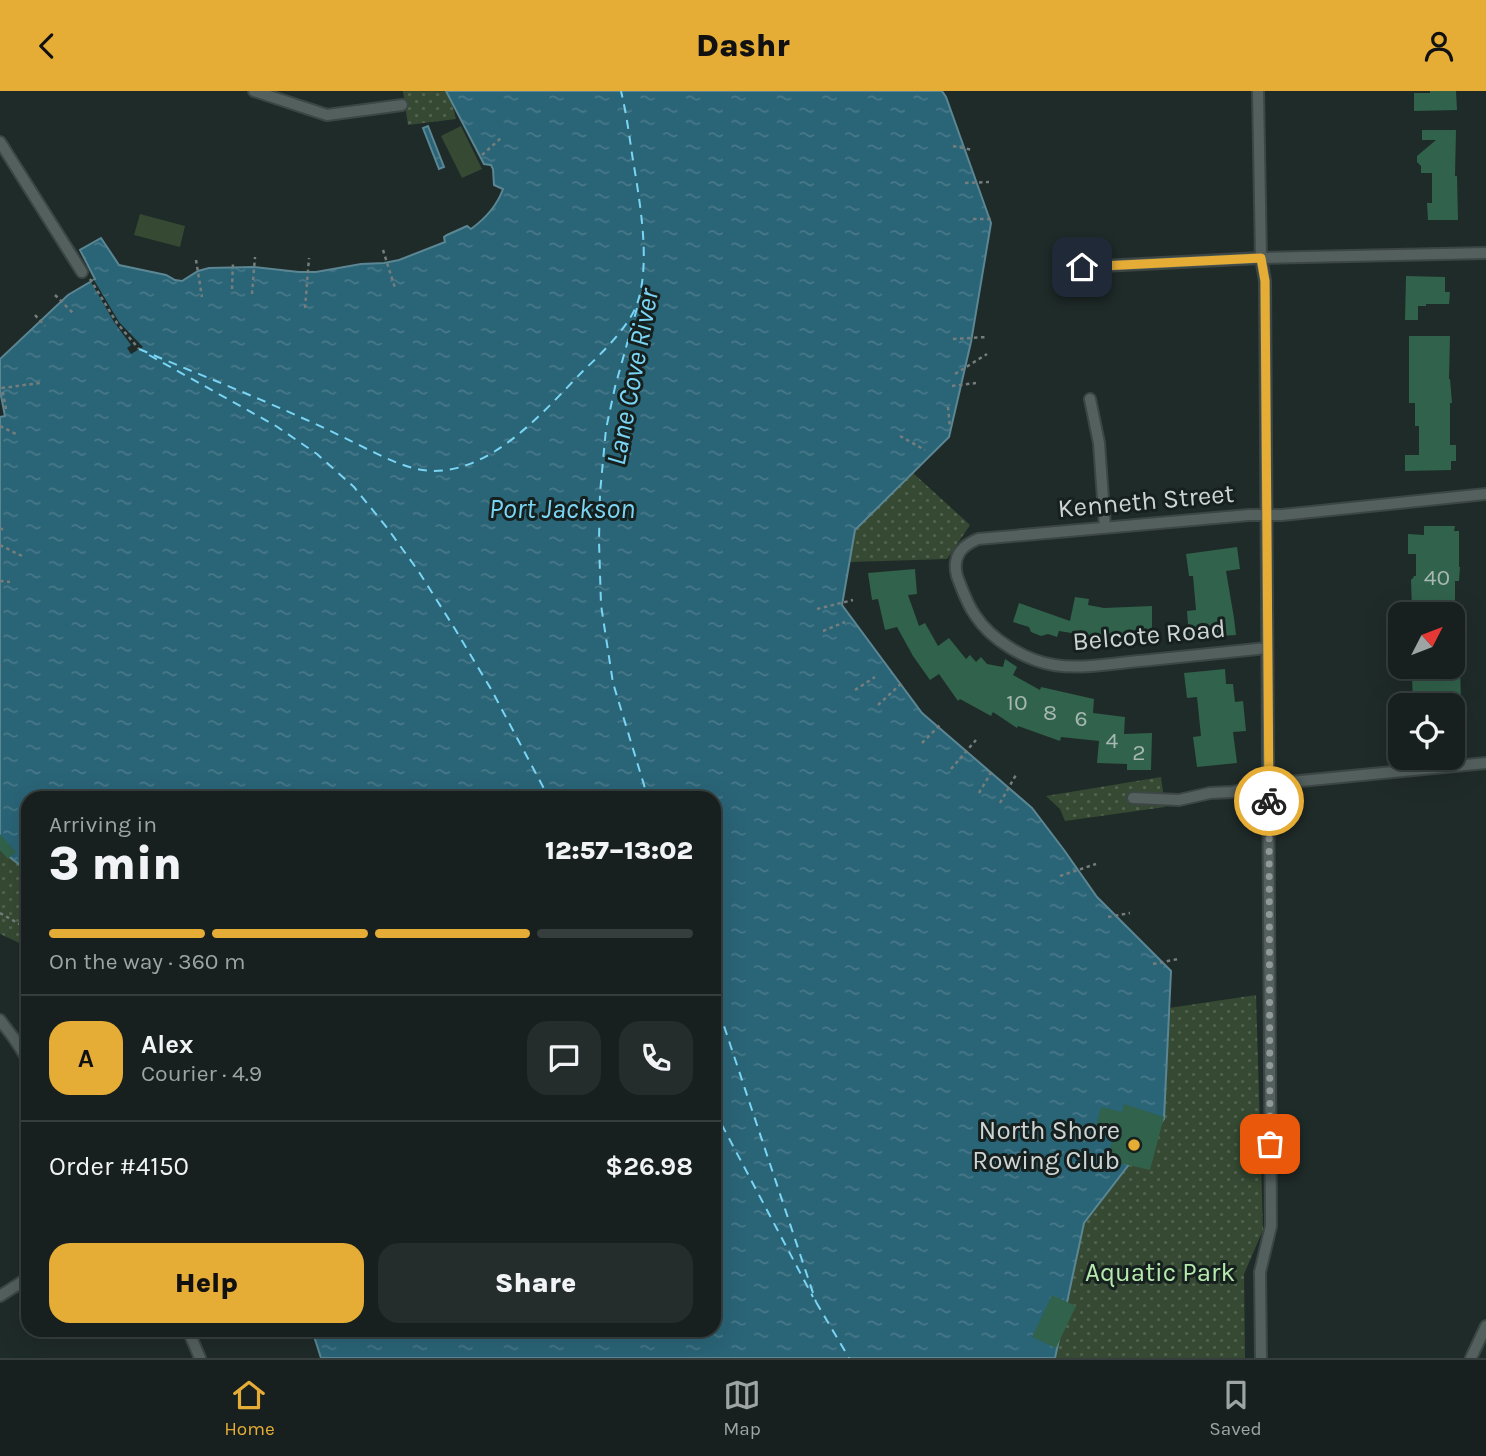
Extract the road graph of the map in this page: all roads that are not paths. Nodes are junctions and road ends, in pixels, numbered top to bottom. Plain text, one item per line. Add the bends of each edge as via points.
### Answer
1 (254, 91) edge
2 (1258, 91) edge
3 (402, 105) dead end
4 (0, 142) edge
5 (1486, 253) edge
6 (1261, 258) junction
7 (1082, 267) dead end
8 (82, 272) road end
9 (1090, 399) dead end
10 (1486, 494) edge
11 (1266, 515) junction
12 (1105, 527) junction
13 (978, 539) joint
14 (1267, 648) junction
15 (1486, 763) edge
16 (1269, 784) junction
17 (1133, 798) dead end
18 (0, 1020) edge
19 (21, 1049) edge
20 (21, 1282) edge
21 (0, 1296) edge
22 (1486, 1325) edge
23 (191, 1337) edge
24 (200, 1358) edge
25 (1261, 1358) edge
26 (1471, 1358) edge

1 - 3 street via 327,115
2 - 6 street
4 - 8 street
5 - 6 street
6 - 7 street
6 - 11 street via 1265,281
9 - 12 street via 1099,443
10 - 11 street, Kenneth Street
11 - 12 street, Kenneth Street
11 - 14 street
12 - 13 street, Kenneth Street
13 - 14 street, Belcote Road via 961,550 955,563 968,603 1002,642 1028,657 1055,665 1088,666
14 - 16 street
15 - 16 street
16 - 17 street via 1180,800
16 - 25 street via 1271,1226 1260,1272
18 - 19 street
20 - 21 street
22 - 26 street
23 - 24 street

